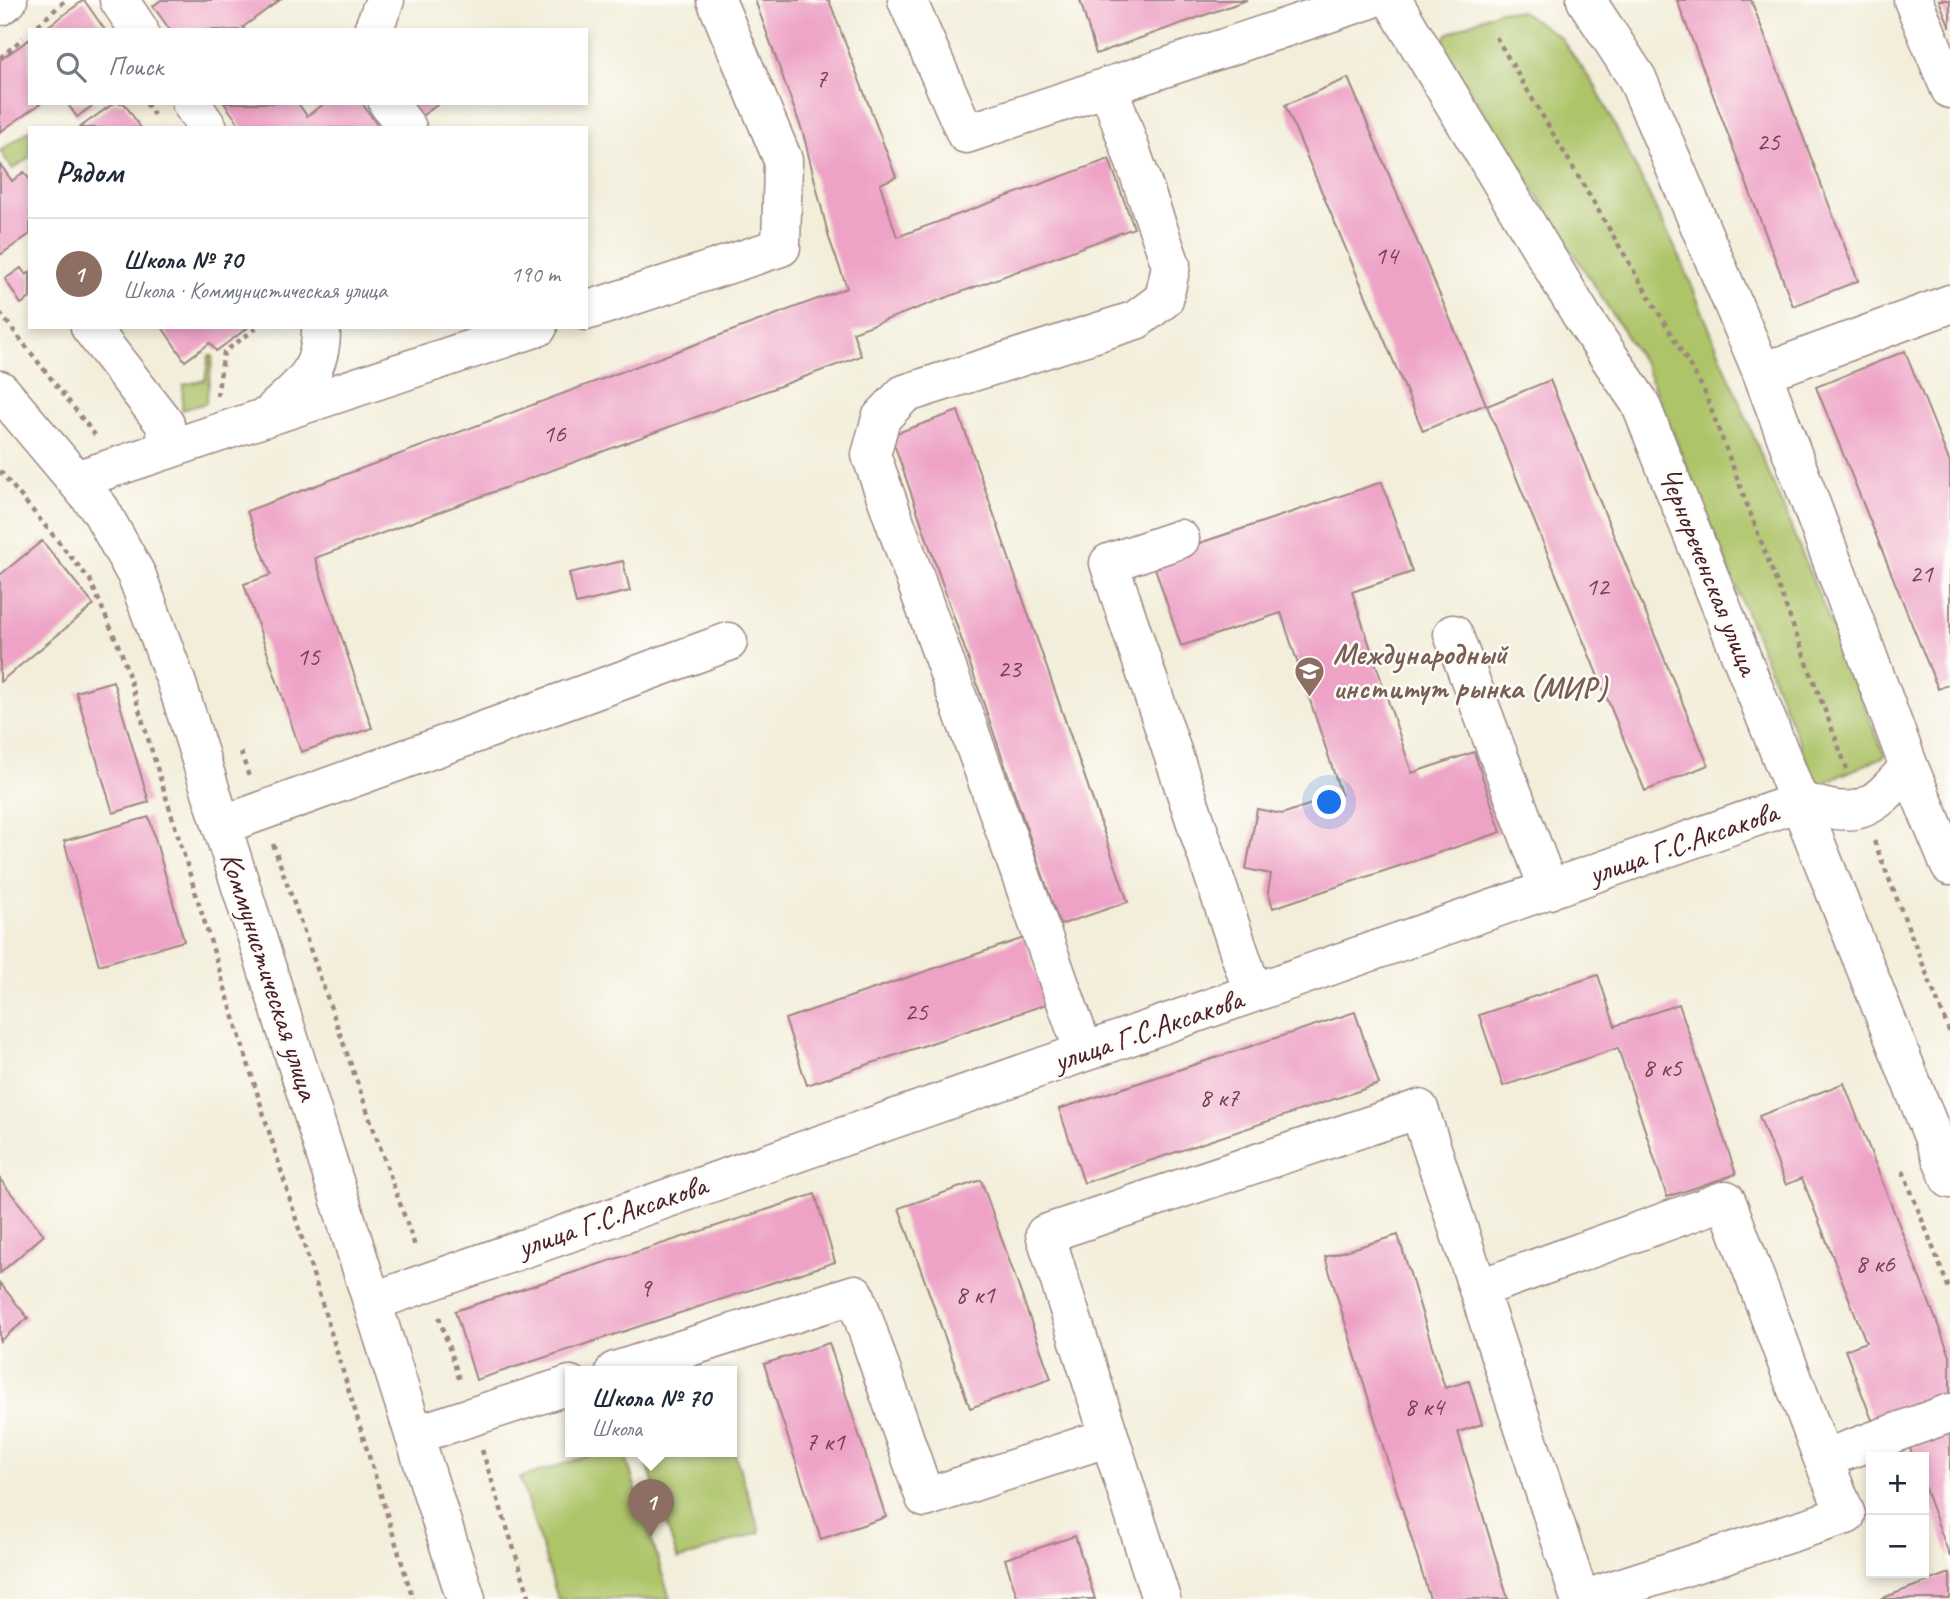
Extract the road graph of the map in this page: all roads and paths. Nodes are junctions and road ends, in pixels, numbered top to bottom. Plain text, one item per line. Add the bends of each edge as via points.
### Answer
1 (8, 0) edge
2 (66, 0) edge
3 (119, 0) edge
4 (385, 0) edge
5 (716, 0) edge
6 (907, 0) edge
7 (1368, 0) edge
8 (1392, 0) edge
9 (1586, 0) edge
10 (1913, 0) edge
11 (0, 6) edge
12 (34, 28) edge
13 (138, 28) edge
14 (374, 28) edge
15 (28, 34) edge
16 (1496, 37) dead end
17 (0, 58) edge
18 (1108, 86) junction
19 (1950, 89) edge
20 (192, 105) edge
21 (390, 105) edge
22 (207, 126) edge
23 (405, 126) edge
24 (1950, 304) edge
25 (588, 310) edge
26 (92, 329) edge
27 (255, 329) edge
28 (321, 329) edge
29 (532, 329) edge
30 (224, 352) dead end
31 (1760, 370) junction
32 (0, 390) edge
33 (265, 418) junction
34 (167, 450) junction
35 (0, 471) edge
36 (76, 480) junction
37 (1180, 539) dead end
38 (1452, 634) dead end
39 (728, 642) dead end
40 (1909, 767) junction
41 (1801, 801) junction
42 (1862, 811) junction
43 (223, 825) junction
44 (1950, 866) edge
45 (1549, 890) junction
46 (1253, 993) junction
47 (1950, 1033) edge
48 (1084, 1052) junction
49 (1900, 1162) dead end
50 (1950, 1179) edge
51 (1478, 1289) junction
52 (1950, 1291) edge
53 (374, 1301) junction
54 (631, 1366) edge
55 (565, 1387) edge
56 (1950, 1413) edge
57 (415, 1435) junction
58 (1109, 1437) junction
59 (1823, 1459) junction
60 (413, 1599) edge
61 (466, 1599) edge
62 (1161, 1599) edge
63 (1580, 1599) edge
64 (1586, 1599) edge

1 - 11 street
2 - 12 path
3 - 13 street
4 - 14 street
5 - 25 street via 783,160 781,247
6 - 18 street via 966,134
7 - 18 street
8 - 41 street, Чернореченская улица via 1583,318 1640,403
9 - 31 street via 1637,78
10 - 19 street
15 - 17 path
16 - 42 path via 1703,388
18 - 48 street via 1171,265 1164,299 1136,320 904,394 881,418 871,455
20 - 22 street
21 - 23 street
24 - 31 street via 1787,365
26 - 34 street via 165,424
27 - 30 path
28 - 33 street via 311,376
29 - 33 street
31 - 40 street
32 - 36 street, Коммунистическая улица
33 - 34 street
34 - 36 street
35 - 60 path via 90,580 118,644
36 - 43 street, Коммунистическая улица via 100,509 137,576
37 - 46 street via 1109,563
38 - 45 street
39 - 43 street
40 - 42 street via 1887,793
40 - 44 street
41 - 42 street, улица Г.С.Аксакова via 1832,811
41 - 45 street, улица Г.С.Аксакова
41 - 50 street, Чернореченская улица
42 - 47 path
43 - 53 street, Коммунистическая улица
45 - 46 street, улица Г.С.Аксакова
46 - 48 street, улица Г.С.Аксакова
48 - 53 street, улица Г.С.Аксакова
49 - 52 path
51 - 58 street via 1419,1110 1045,1234
51 - 59 street via 1726,1200
51 - 63 street
53 - 57 street, Коммунистическая улица
54 - 58 street via 855,1294 925,1498
55 - 57 street
56 - 59 street
57 - 61 street, Коммунистическая улица
58 - 62 street
59 - 64 street via 1846,1516

